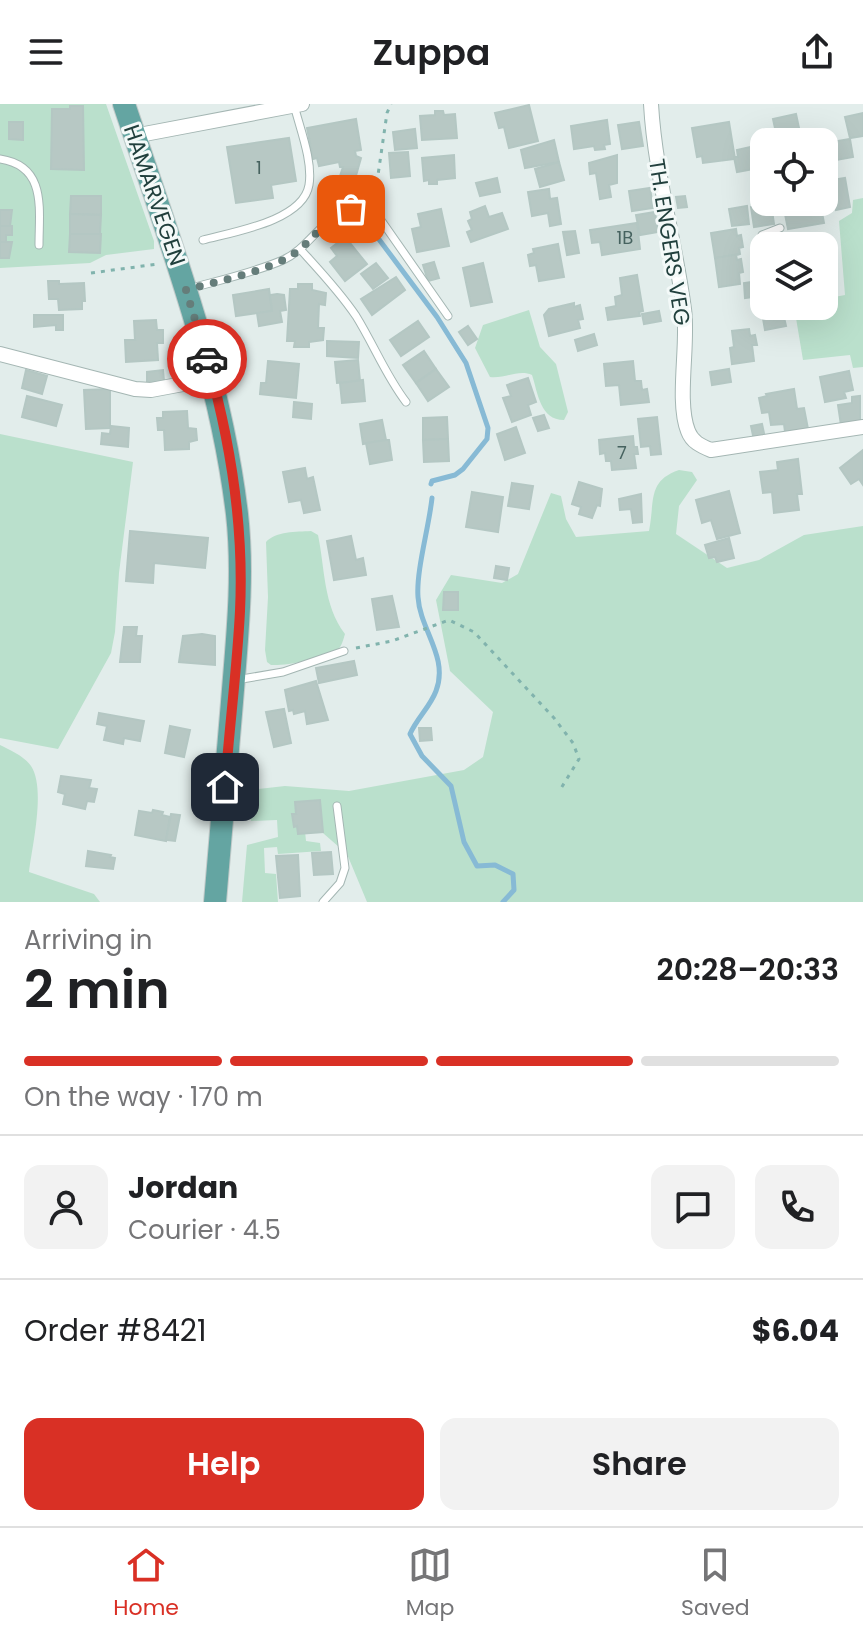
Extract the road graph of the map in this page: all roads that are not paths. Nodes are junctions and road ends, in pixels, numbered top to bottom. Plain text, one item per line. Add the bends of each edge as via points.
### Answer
1 (124, 104) edge
2 (651, 104) edge
3 (298, 105) edge
4 (134, 136) junction
5 (0, 159) edge
6 (780, 228) dead end
7 (770, 232) edge
8 (203, 240) dead end
9 (39, 245) dead end
10 (300, 249) junction
11 (186, 290) junction
12 (448, 316) dead end
13 (0, 354) edge
14 (183, 384) dead end
15 (406, 402) dead end
16 (863, 427) edge
17 (344, 651) road end
18 (234, 681) junction
19 (337, 806) dead end
20 (215, 902) edge
21 (323, 902) edge

1 - 4 main road, HAMARVEGEN
2 - 16 street, TH. ENGERS VEG via 685,311 687,429 700,446 711,450
3 - 4 street
3 - 8 lane via 310,184 303,201 285,215
4 - 11 main road, HAMARVEGEN
5 - 9 lane via 14,161 35,183
6 - 7 lane
10 - 11 lane via 285,259
10 - 12 lane via 336,215 351,209 376,213
10 - 15 lane via 348,306
11 - 18 main road, HAMARVEGEN via 220,410 237,515 240,610
13 - 14 street via 135,389
17 - 18 lane via 283,672
18 - 20 main road, HAMARVEGEN
19 - 21 lane via 345,868

